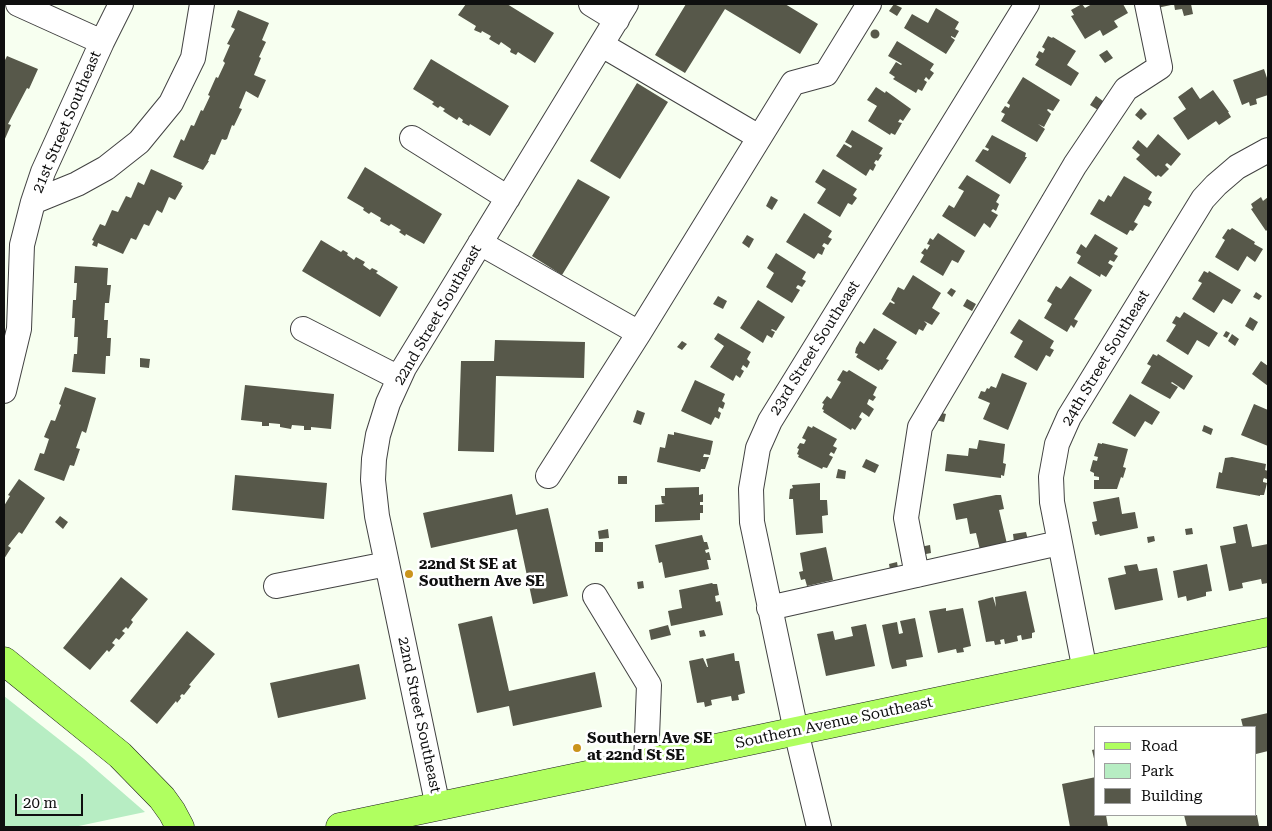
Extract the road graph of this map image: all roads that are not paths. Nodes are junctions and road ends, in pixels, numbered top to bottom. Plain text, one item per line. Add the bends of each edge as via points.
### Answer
1 (18, 4) edge
2 (121, 4) edge
3 (202, 4) edge
4 (591, 4) edge
5 (869, 4) edge
6 (1027, 4) edge
7 (1147, 4) edge
8 (622, 12) edge
9 (102, 42) junction
10 (602, 45) junction
11 (760, 137) junction
12 (412, 138) dead end
13 (1268, 150) edge
14 (508, 198) junction
15 (33, 202) junction
16 (480, 243) junction
17 (303, 329) dead end
18 (639, 334) junction
19 (399, 378) junction
20 (4, 391) edge
21 (548, 476) dead end
22 (1059, 543) junction
23 (386, 564) junction
24 (917, 575) junction
25 (276, 586) dead end
26 (595, 596) dead end
27 (769, 608) junction
28 (1268, 632) edge
29 (4, 661) edge
30 (1085, 670) junction
31 (796, 731) junction
32 (646, 763) junction
33 (438, 807) junction
34 (180, 827) edge
35 (340, 827) edge
36 (819, 827) edge

1 - 9 street
2 - 9 street, 21st Street Southeast
3 - 15 street via 193,58 171,103 139,142 106,168
4 - 8 street
5 - 11 street via 826,74 793,83
6 - 27 street, 23rd Street Southeast via 766,429 755,463 750,511
7 - 24 street via 1160,67 1126,89 1076,165 920,427 906,518
8 - 10 street, 22nd Street Southeast
9 - 15 street, 21st Street Southeast
10 - 11 street
10 - 14 street, 22nd Street Southeast
11 - 18 street
12 - 14 street
13 - 22 street, 24th Street Southeast via 1237,167 1203,199 1069,417 1057,444 1051,477
14 - 16 street, 22nd Street Southeast
15 - 20 street, 21st Street Southeast via 22,245 18,329
16 - 18 street
16 - 19 street, 22nd Street Southeast
17 - 19 street
18 - 21 street
19 - 23 street, 22nd Street Southeast via 381,422 374,459 377,516
22 - 24 street
22 - 30 street, 24th Street Southeast
23 - 25 street
23 - 33 street, 22nd Street Southeast
24 - 27 street
26 - 32 street via 649,685
27 - 31 street, 23rd Street Southeast
28 - 30 main road, Southern Avenue Southeast
29 - 34 main road via 120,755 162,798
30 - 31 main road, Southern Avenue Southeast
31 - 32 main road, Southern Avenue Southeast
31 - 36 street, 23rd Street Southeast
32 - 33 main road, Southern Avenue Southeast
33 - 35 main road, Southern Avenue Southeast

